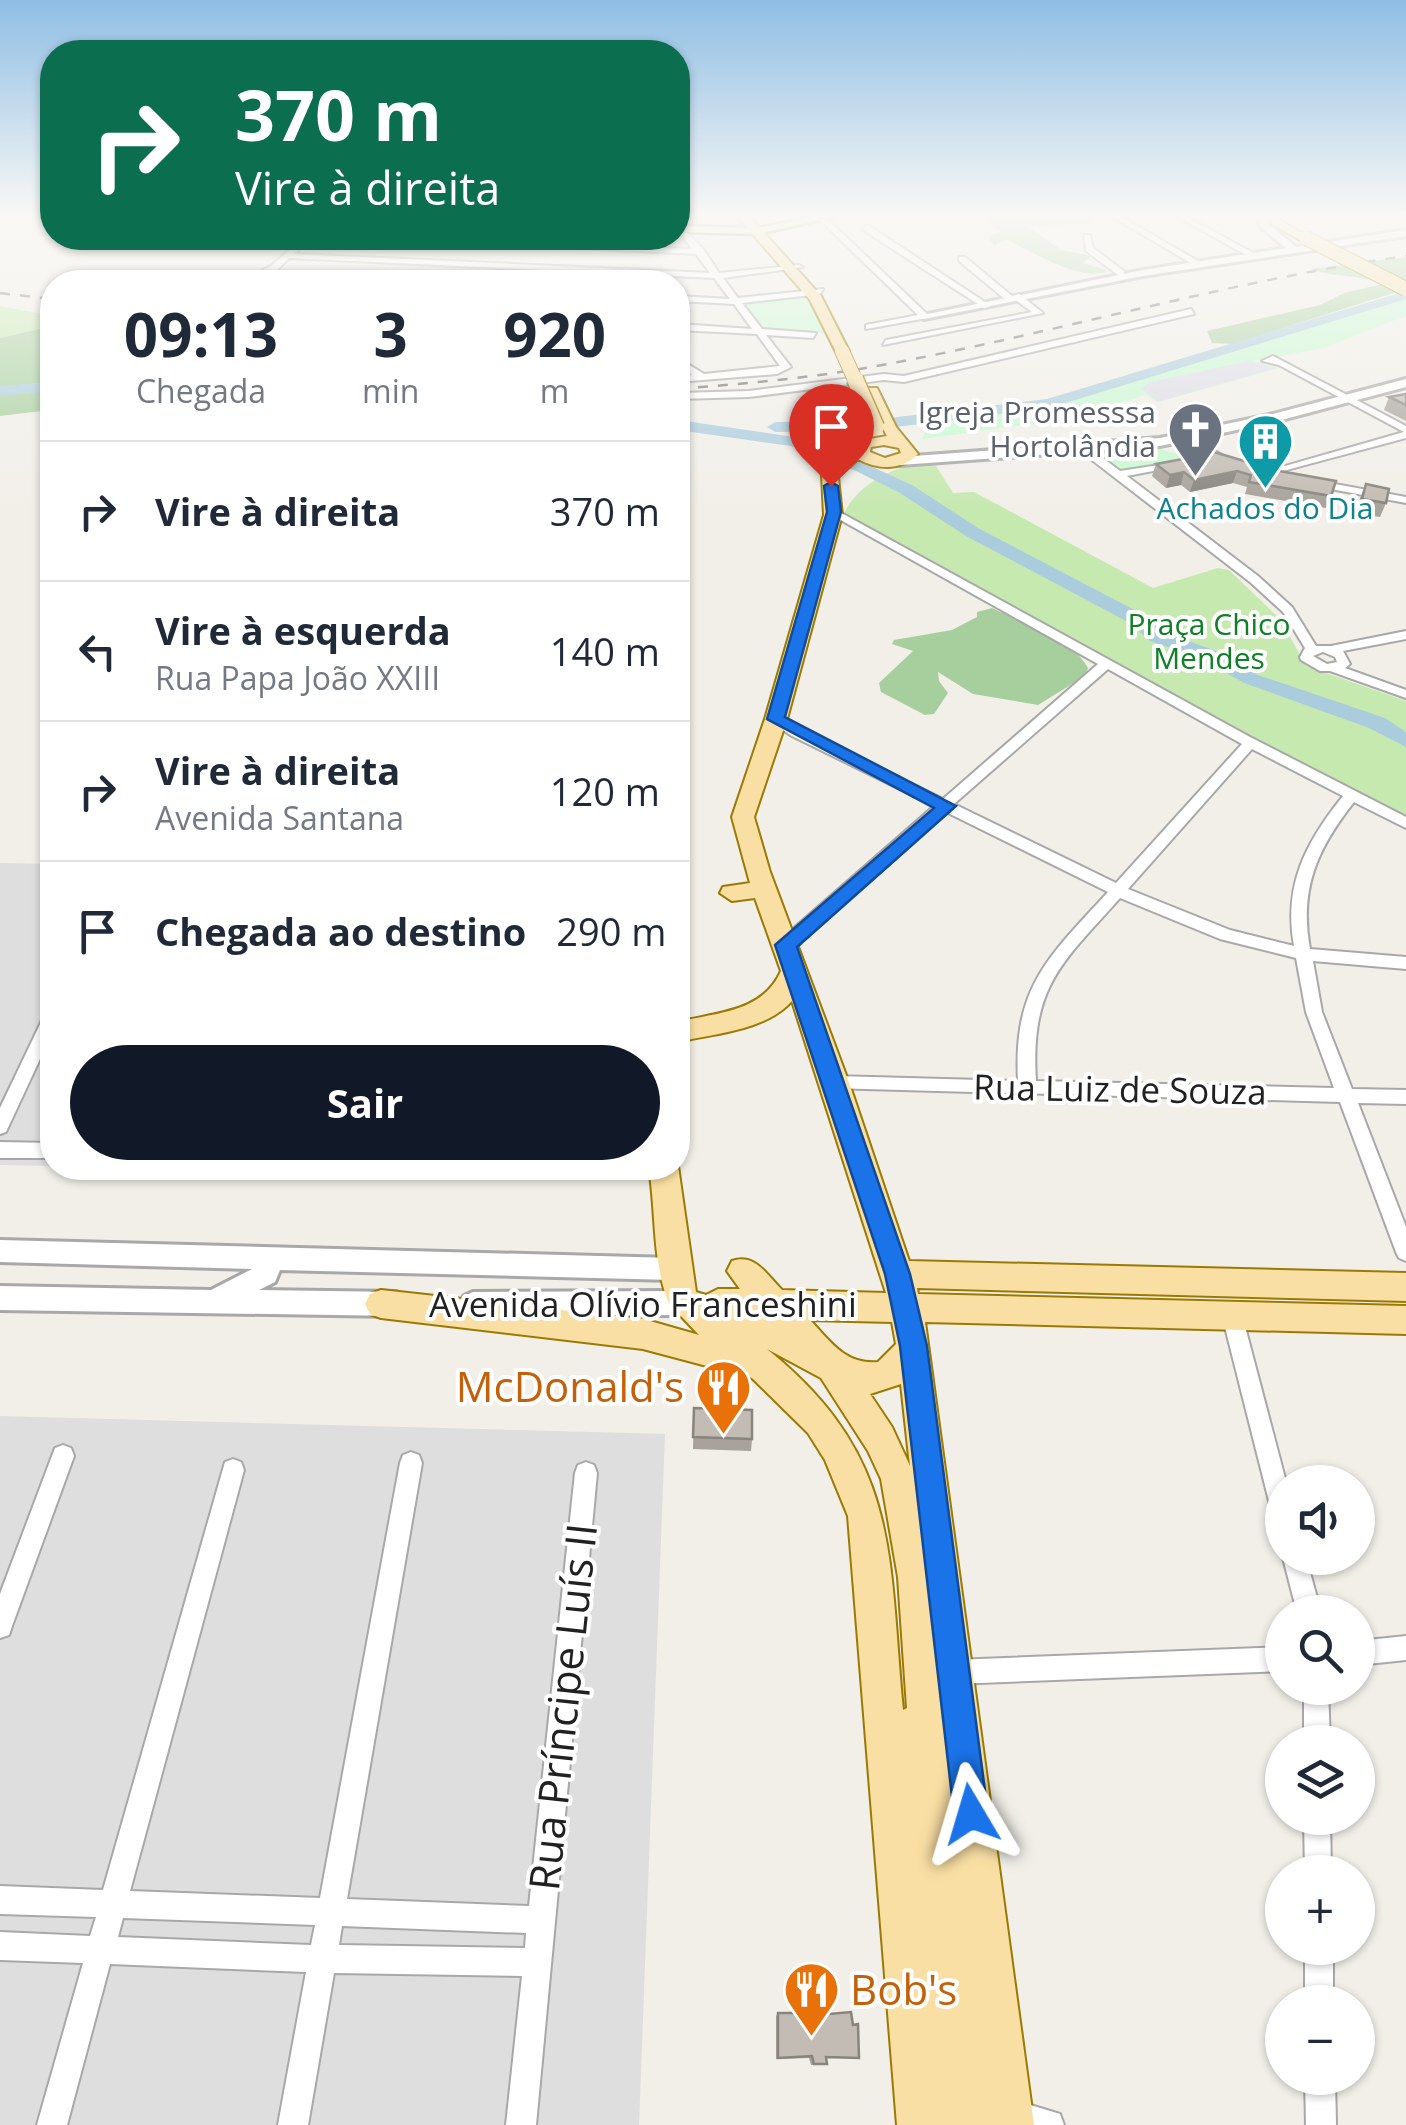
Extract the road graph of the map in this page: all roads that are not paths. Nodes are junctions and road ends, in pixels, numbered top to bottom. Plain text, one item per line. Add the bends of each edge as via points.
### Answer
1 (747, 314) edge
2 (825, 314) edge
3 (935, 314) edge
4 (1033, 314) edge
5 (1182, 314) edge
6 (926, 316) joint
7 (869, 327) dead end
8 (690, 328) edge
9 (760, 332) junction
10 (813, 335) dead end
11 (886, 343) dead end
12 (1283, 364) dead end
13 (690, 369) edge
14 (704, 378) junction
15 (690, 379) edge
16 (1406, 383) edge
17 (690, 396) edge
18 (1348, 398) junction
19 (1406, 433) edge
20 (873, 435) junction
21 (1183, 438) junction
22 (1160, 442) junction
23 (1083, 448) junction
24 (905, 452) junction
25 (1204, 457) junction
26 (1182, 462) edge
27 (853, 466) junction
28 (1257, 470) junction
29 (1116, 474) junction
30 (1406, 500) edge
31 (834, 512) junction
32 (1406, 639) edge
33 (1335, 658) junction
34 (1107, 664) junction
35 (1406, 694) edge
36 (774, 725) junction
37 (1250, 743) junction
38 (1351, 796) junction
39 (947, 806) junction
40 (1406, 823) edge
41 (764, 889) junction
42 (1119, 890) junction
43 (732, 893) dead end
44 (786, 945) junction
45 (1304, 954) junction
46 (1406, 963) edge
47 (794, 972) junction
48 (740, 1019) junction
49 (690, 1029) edge
50 (40, 1042) edge
51 (830, 1071) junction
52 (1027, 1087) junction
53 (1343, 1095) junction
54 (1406, 1097) edge
55 (0, 1127) edge
56 (0, 1150) edge
57 (40, 1152) edge
58 (666, 1180) edge
59 (0, 1251) edge
60 (1406, 1252) edge
61 (270, 1257) junction
62 (743, 1271) dead end
63 (898, 1274) junction
64 (678, 1286) junction
65 (1406, 1287) edge
66 (0, 1298) edge
67 (213, 1301) junction
68 (381, 1304) junction
69 (778, 1304) junction
70 (905, 1307) junction
71 (1234, 1319) junction
72 (1406, 1320) edge
73 (913, 1346) junction
74 (832, 1367) junction
75 (768, 1372) junction
76 (62, 1456) dead end
77 (411, 1463) dead end
78 (1271, 1465) edge
79 (232, 1470) dead end
80 (586, 1474) dead end
81 (917, 1577) junction
82 (0, 1626) edge
83 (1406, 1648) edge
84 (1375, 1652) edge
85 (1265, 1660) edge
86 (954, 1672) junction
87 (0, 1900) edge
88 (106, 1927) junction
89 (327, 1935) junction
90 (540, 1941) junction
91 (0, 1946) edge
92 (908, 1978) junction
93 (1320, 2095) edge
94 (1008, 2124) edge
95 (52, 2125) edge
96 (293, 2125) edge
97 (521, 2125) edge
98 (921, 2125) edge
99 (1321, 2125) edge

1 - 9 street
2 - 20 main road, bridge via 842,342
3 - 6 street
4 - 11 street
5 - 17 street via 892,378
6 - 7 street
8 - 9 street
9 - 10 street
9 - 14 street via 786,367
12 - 18 street
13 - 14 street
14 - 15 street
16 - 18 street
18 - 19 street
18 - 21 street
19 - 28 street
20 - 24 main road
20 - 24 main road
20 - 27 main road
20 - 27 main road
21 - 22 street
21 - 25 street
22 - 23 street
22 - 25 street
23 - 24 street
23 - 29 street
24 - 27 main road
25 - 28 street
26 - 29 street
27 - 31 main road
28 - 30 street
29 - 33 street via 1288,610 1312,649 1309,661
31 - 34 street
31 - 36 main road
32 - 33 street
33 - 35 street
34 - 37 street
34 - 39 street
36 - 39 street
36 - 41 main road via 743,817
37 - 38 street
37 - 42 street
38 - 40 street
38 - 45 street via 1305,868 1297,920
39 - 42 street
39 - 44 street
41 - 43 main road
41 - 44 main road
42 - 45 street via 1226,934
42 - 52 street via 1060,954 1027,1012
44 - 47 main road
45 - 46 street
45 - 53 street via 1314,1012
47 - 48 main road via 782,998
47 - 51 main road
48 - 49 main road
48 - 51 main road via 794,1027 814,1041
50 - 55 street
51 - 52 street, Rua Luiz de Souza
51 - 63 main road
52 - 53 street, Rua Luiz de Souza
53 - 54 street, Rua Luiz de Souza
53 - 60 street
56 - 57 street
58 - 64 main road
59 - 61 street
61 - 64 street
61 - 67 street via 266,1274
62 - 69 main road
63 - 65 main road, Avenida Olívio Franceshini
63 - 70 main road
64 - 68 street, Avenida Olívio Franceshini
64 - 69 main road, Avenida Olívio Franceshini
64 - 74 main road
64 - 75 main road
66 - 67 street, Avenida Olívio Franceshini
67 - 68 street, Avenida Olívio Franceshini
68 - 75 main road via 643,1334
69 - 70 main road, Avenida Olívio Franceshini
69 - 74 main road
70 - 71 main road, Avenida Olívio Franceshini
70 - 73 main road
71 - 72 main road, Avenida Olívio Franceshini
71 - 78 street
73 - 74 main road via 896,1371 881,1378 847,1376
73 - 86 main road
74 - 81 main road via 898,1478
75 - 92 main road via 836,1440 866,1516
76 - 82 street
77 - 89 street
79 - 88 street
80 - 90 street, Rua Príncipe Luís II
81 - 92 main road via 906,1646 914,1851
81 - 94 main road via 937,1856
83 - 84 street
85 - 86 street
86 - 94 main road
87 - 88 street
88 - 89 street
88 - 89 street
88 - 91 street
88 - 95 street
89 - 90 street
89 - 90 street
89 - 96 street
90 - 97 street, Rua Príncipe Luís II
92 - 98 main road
93 - 99 street

